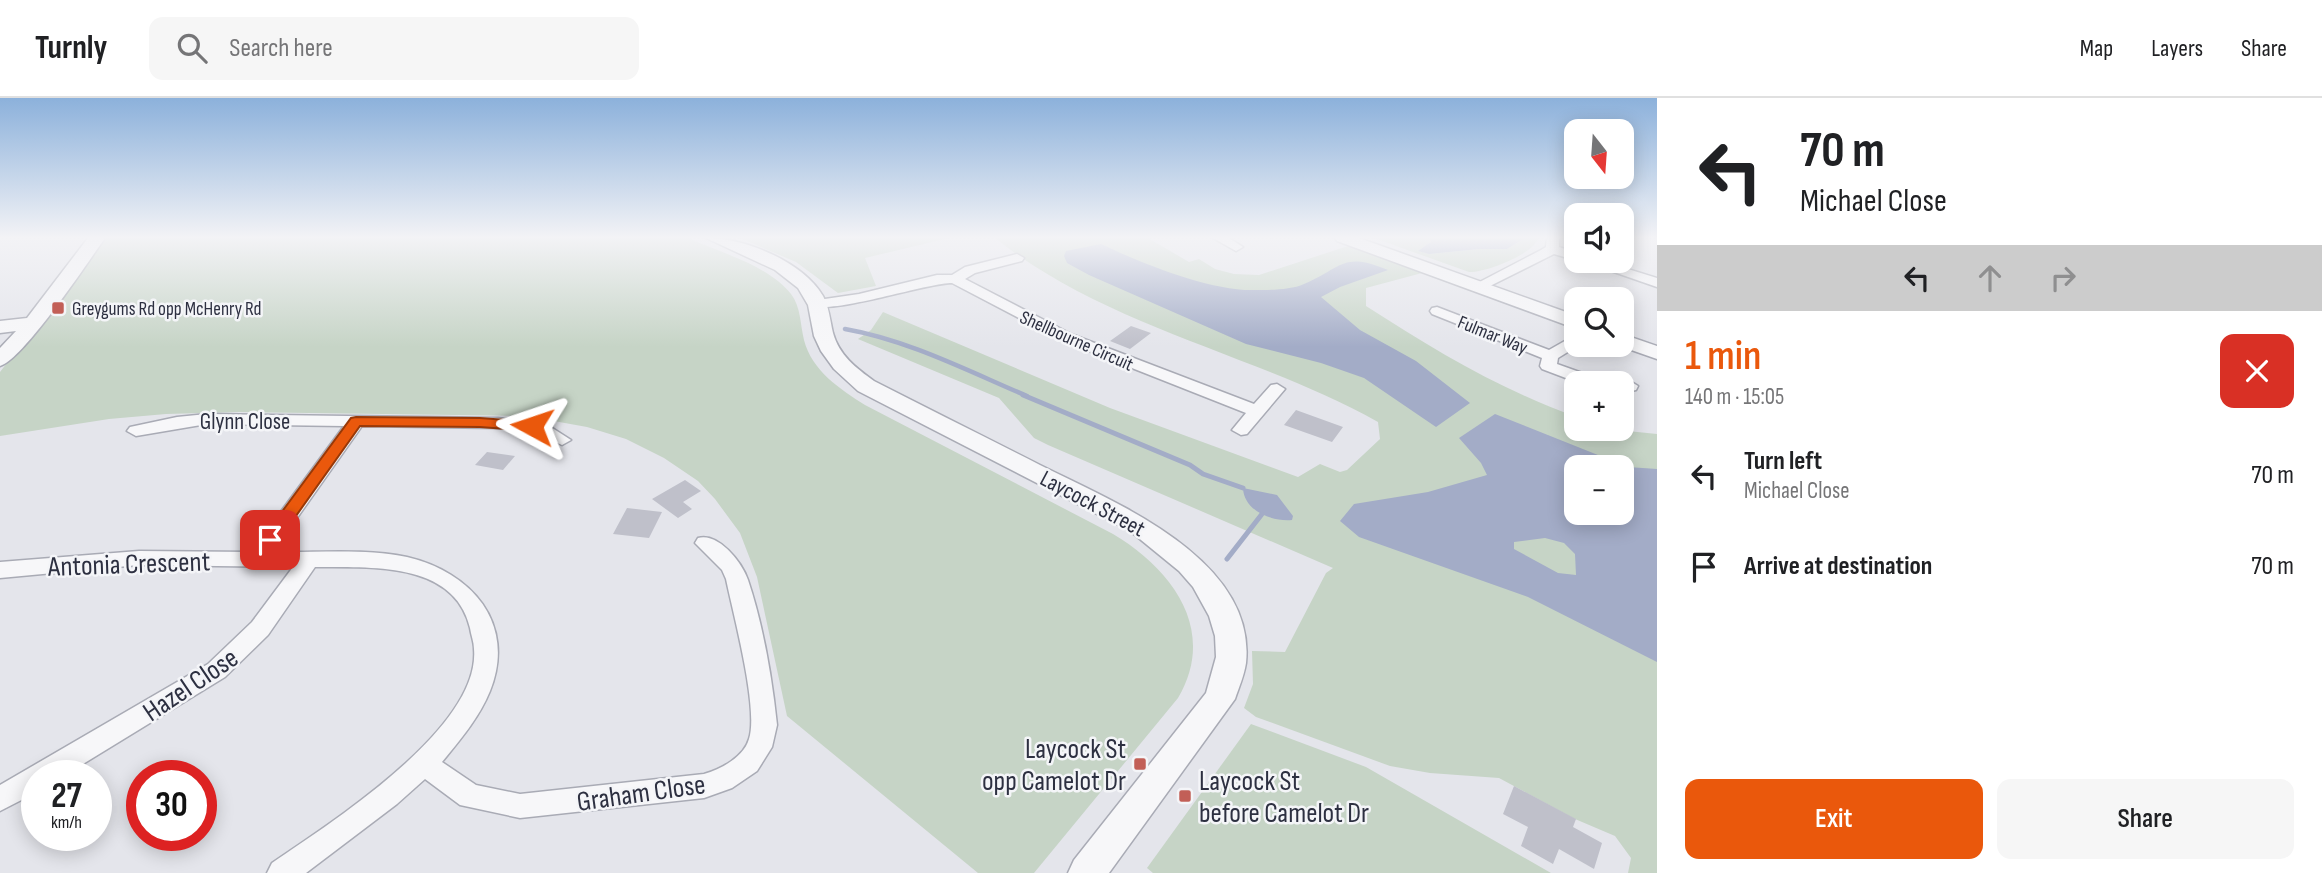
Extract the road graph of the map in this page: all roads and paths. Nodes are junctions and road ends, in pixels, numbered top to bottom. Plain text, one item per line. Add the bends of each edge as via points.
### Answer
1 (70, 274) edge
2 (791, 274) edge
3 (963, 274) edge
4 (1450, 274) edge
5 (1499, 274) edge
6 (1630, 274) edge
7 (955, 279) junction
8 (1657, 283) edge
9 (1480, 285) junction
10 (818, 304) junction
11 (1437, 311) dead end
12 (1564, 313) edge
13 (1564, 318) edge
14 (33, 323) junction
15 (0, 327) edge
16 (1634, 338) edge
17 (1634, 344) edge
18 (1657, 346) edge
19 (1564, 347) edge
20 (1657, 352) edge
21 (1550, 356) junction
22 (0, 360) edge
23 (1564, 372) edge
24 (1277, 389) dead end
25 (1256, 411) junction
26 (356, 422) junction
27 (1241, 430) dead end
28 (136, 431) dead end
29 (562, 440) dead end
30 (705, 543) dead end
31 (256, 560) junction
32 (308, 561) junction
33 (0, 570) edge
34 (68, 760) edge
35 (425, 765) junction
36 (21, 787) edge
37 (0, 799) edge
38 (282, 873) edge
39 (1087, 873) edge

1 - 14 street
2 - 10 street, Laycock Street
3 - 7 street
4 - 9 street
5 - 9 street
6 - 8 street
7 - 10 street
7 - 25 street, Shellbourne Circuit via 1066,337
9 - 12 street
9 - 13 street
10 - 39 street, Laycock Street via 830,349 866,386 1159,538 1192,566 1217,601 1231,657 1219,699
11 - 21 street, Fulmar Way
14 - 15 street
14 - 22 street
16 - 18 street
17 - 20 street
19 - 21 street, Fulmar Way
21 - 23 street, Fulmar Way via 1548,366
24 - 25 street
25 - 27 street
26 - 28 street, Glynn Close via 198,420
26 - 29 street, Glynn Close via 510,424 547,430
26 - 31 street
30 - 35 street, Graham Close via 724,558 737,579 764,720 761,745 742,768 704,786 520,806 470,796
31 - 32 street, Antonia Crescent
31 - 33 street, Antonia Crescent via 106,559
32 - 34 street, Hazel Close via 266,625 222,667
32 - 35 street, Antonia Crescent via 409,565 454,585 474,607 485,641 478,688 456,728
35 - 38 street, Antonia Crescent
36 - 37 street

